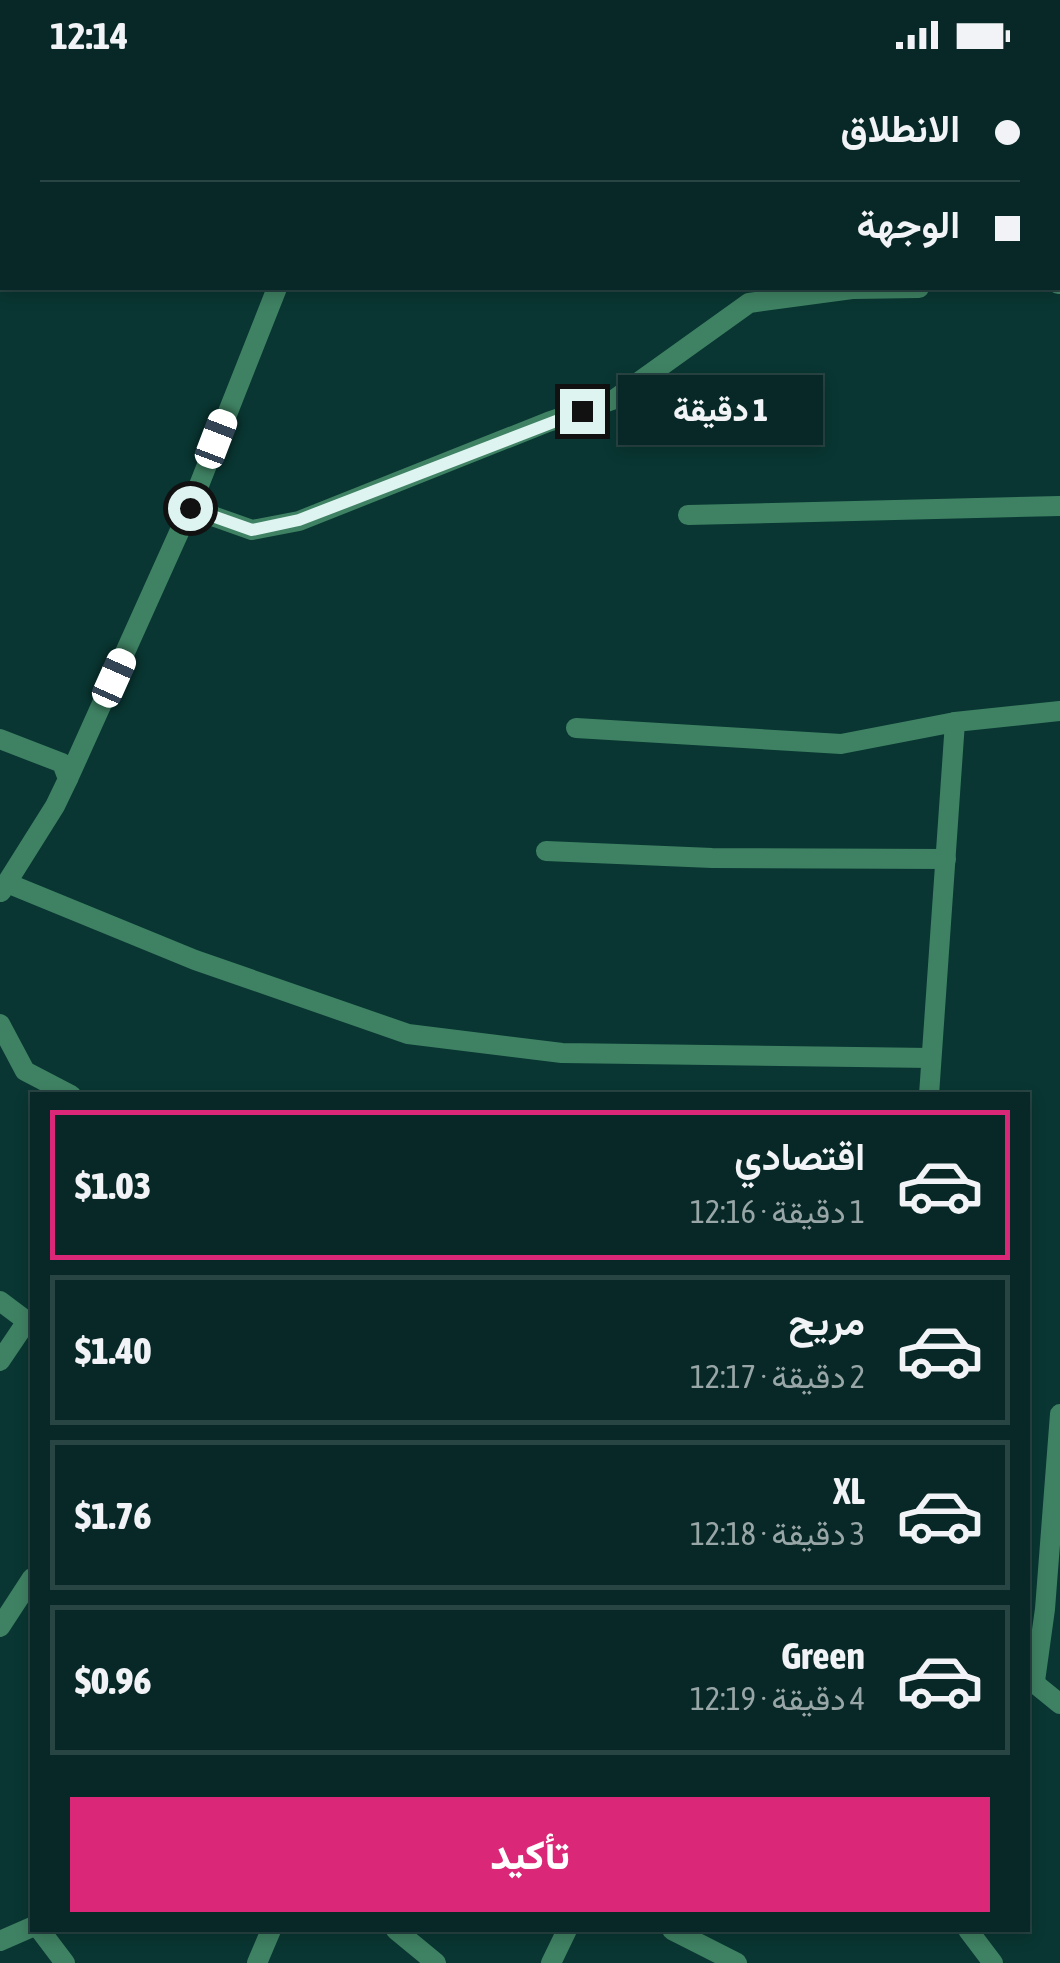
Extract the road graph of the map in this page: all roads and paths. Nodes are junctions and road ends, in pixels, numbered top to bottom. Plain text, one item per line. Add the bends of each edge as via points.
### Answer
1 (274, 290) edge
2 (837, 290) edge
3 (746, 296) edge
4 (1060, 506) edge
5 (190, 508) junction
6 (688, 515) dead end
7 (1060, 711) edge
8 (955, 722) junction
9 (576, 728) dead end
10 (0, 740) edge
11 (68, 779) junction
12 (546, 851) dead end
13 (946, 859) junction
14 (3, 889) edge
15 (0, 1024) edge
16 (930, 1058) junction
17 (66, 1092) edge
18 (929, 1092) edge
19 (0, 1301) edge
20 (30, 1323) edge
21 (0, 1361) edge
22 (1060, 1414) edge
23 (30, 1581) edge
24 (0, 1627) edge
25 (1031, 1680) edge
26 (1060, 1704) edge
27 (30, 1928) edge
28 (42, 1932) edge
29 (270, 1932) edge
30 (398, 1932) edge
31 (566, 1932) edge
32 (676, 1932) edge
33 (970, 1932) edge
34 (0, 1941) edge
35 (65, 1963) edge
36 (257, 1963) edge
37 (436, 1963) edge
38 (552, 1963) edge
39 (737, 1963) edge
40 (994, 1963) edge

1 - 5 street
2 - 3 street
3 - 5 street via 615,400 299,520 252,530
4 - 6 street
5 - 11 street
7 - 8 street
8 - 9 street via 840,744
8 - 13 street
10 - 11 street via 62,763
11 - 14 street
12 - 13 street
13 - 16 street
14 - 16 street via 408,1034 562,1053
15 - 17 street via 25,1071
16 - 18 street
19 - 20 street
20 - 21 street
22 - 25 street via 1046,1609
23 - 24 street
25 - 26 street
27 - 34 street
28 - 35 street
29 - 36 street
30 - 37 street
31 - 38 street
32 - 39 street
33 - 40 street

